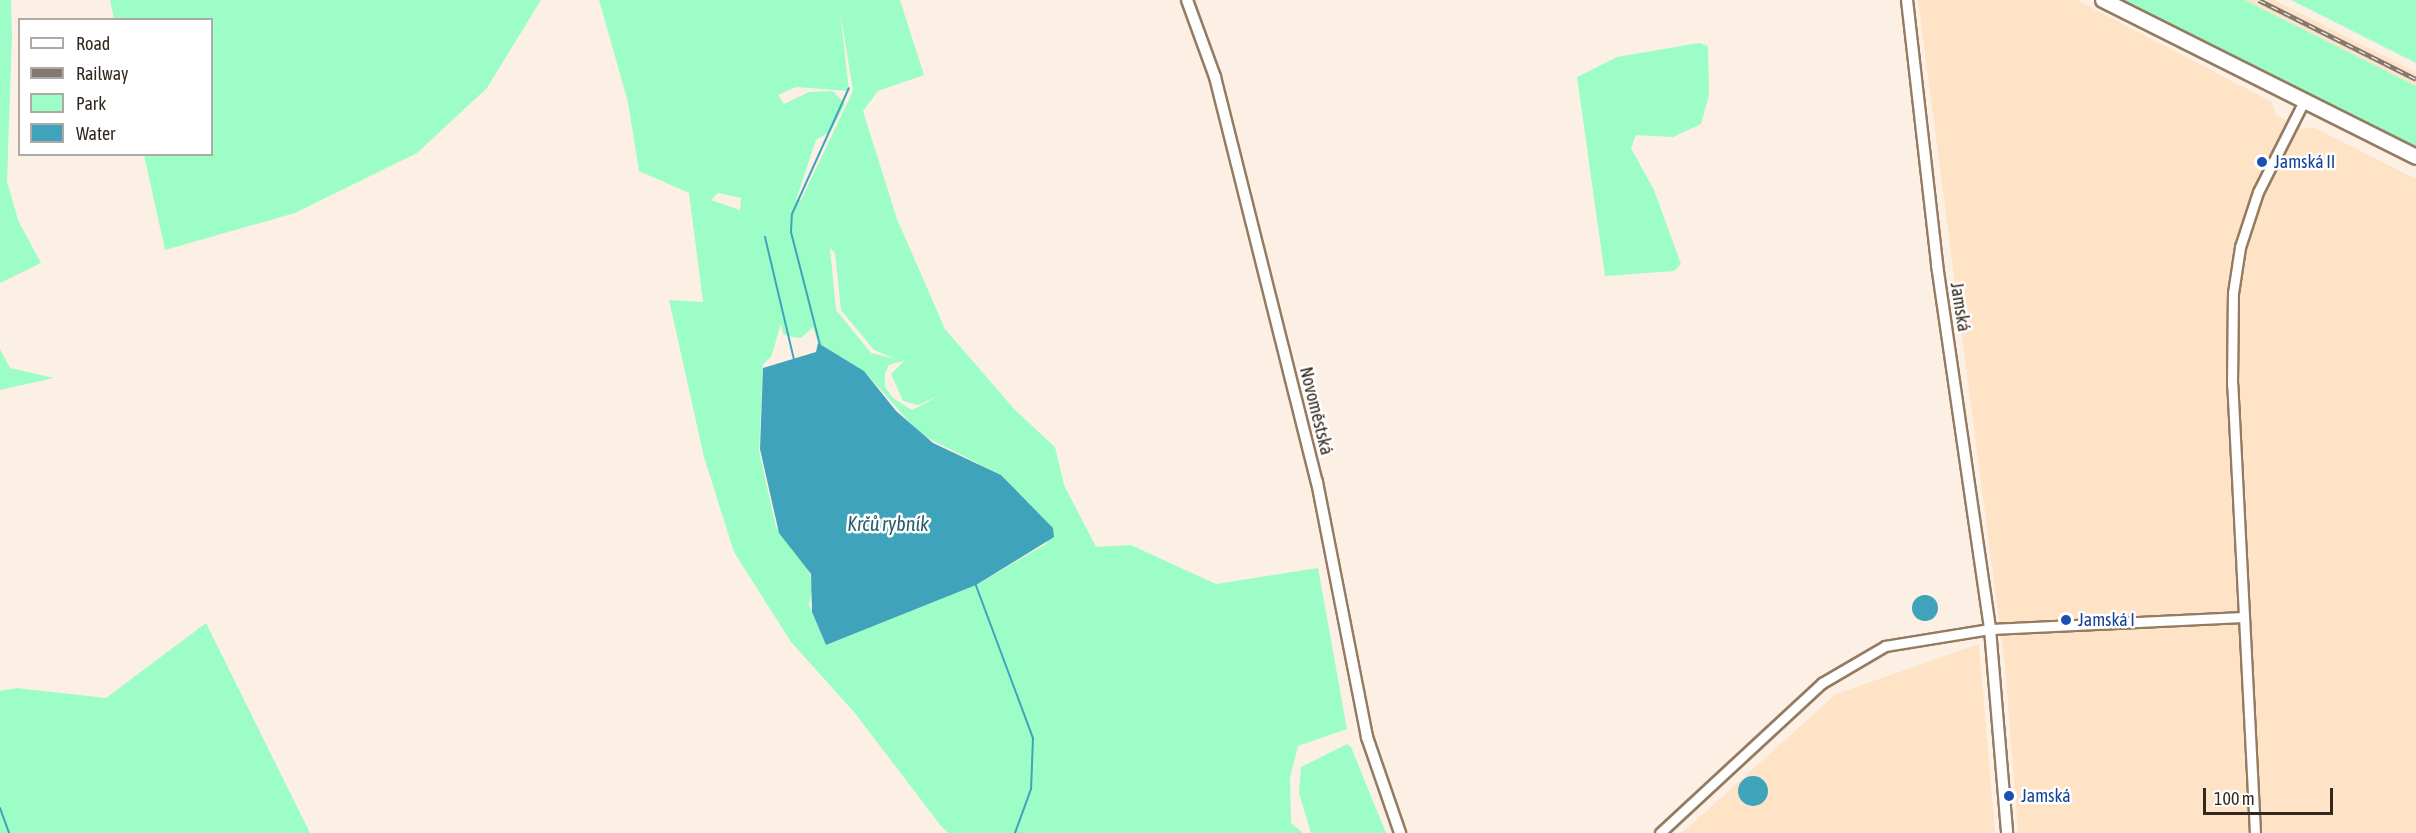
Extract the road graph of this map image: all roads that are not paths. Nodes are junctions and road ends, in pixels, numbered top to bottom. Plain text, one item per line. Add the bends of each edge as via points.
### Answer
1 (1187, 0) edge
2 (1907, 0) edge
3 (2103, 0) edge
4 (2304, 101) junction
5 (2416, 157) edge
6 (2244, 617) junction
7 (1990, 629) junction
8 (1400, 833) edge
9 (1660, 833) edge
10 (2007, 833) edge
11 (2255, 833) edge

1 - 8 street, Novoměstská via 1215,77 1317,482 1367,737
2 - 7 street, Jamská via 1937,265
3 - 4 main road
4 - 5 main road
4 - 6 street via 2258,192 2235,271 2232,385
6 - 7 street
6 - 11 street
7 - 9 street via 1923,636 1851,662
7 - 10 street, Jamská

